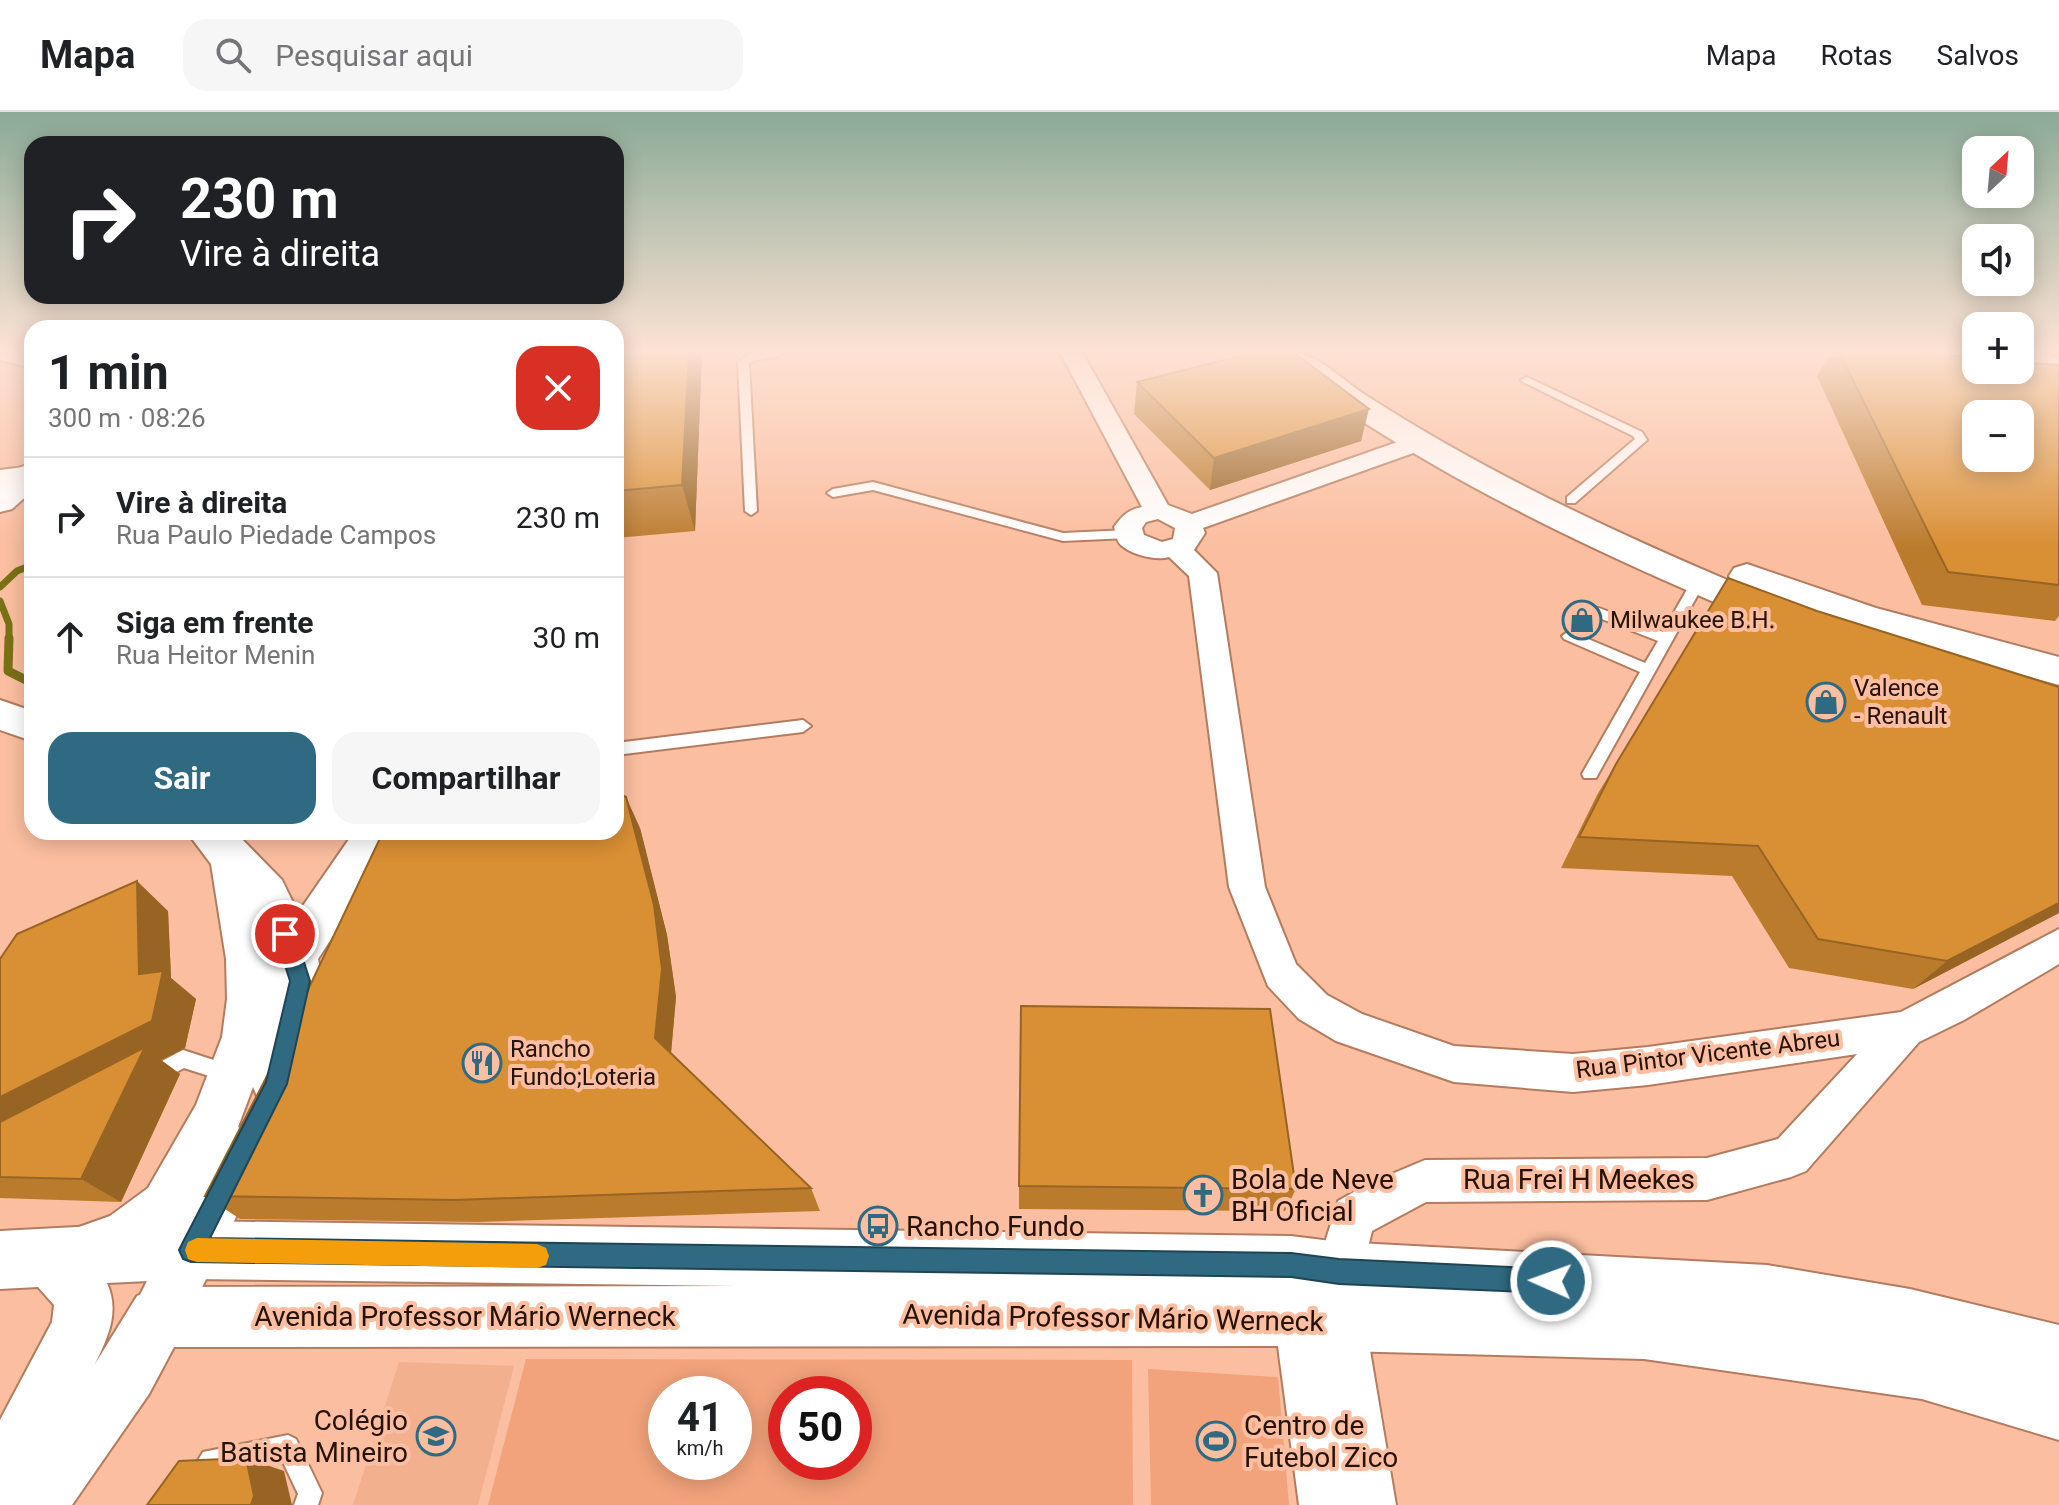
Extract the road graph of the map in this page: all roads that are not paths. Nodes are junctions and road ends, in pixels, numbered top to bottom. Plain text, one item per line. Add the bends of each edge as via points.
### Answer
1 (746, 417) edge
2 (1104, 417) edge
3 (1375, 417) edge
4 (1424, 417) edge
5 (1603, 417) edge
6 (1418, 443) junction
7 (1494, 457) junction
8 (24, 475) edge
9 (0, 478) edge
10 (24, 481) edge
11 (833, 493) dead end
12 (1571, 500) junction
13 (0, 502) edge
14 (751, 511) dead end
15 (1158, 511) junction
16 (1128, 534) junction
17 (1182, 536) junction
18 (1699, 580) junction
19 (1594, 611) dead end
20 (1569, 636) dead end
21 (1666, 639) junction
22 (2004, 657) junction
23 (1648, 670) junction
24 (2059, 671) edge
25 (2059, 701) edge
26 (803, 726) dead end
27 (624, 748) edge
28 (1590, 774) dead end
29 (377, 840) edge
30 (378, 840) edge
31 (378, 840) edge
32 (220, 844) edge
33 (266, 893) junction
34 (2059, 945) edge
35 (294, 955) junction
36 (1905, 1029) junction
37 (252, 1065) junction
38 (141, 1082) edge
39 (191, 1250) junction
40 (24, 1259) edge
41 (1317, 1293) junction
42 (158, 1317) junction
43 (2059, 1356) edge
44 (2059, 1409) edge
45 (0, 1487) edge
46 (33, 1505) edge
47 (183, 1505) edge
48 (306, 1505) edge
49 (1324, 1505) edge
50 (1371, 1505) edge

1 - 14 lane
2 - 15 street
3 - 6 main road
4 - 7 main road
5 - 12 lane via 1641,440
6 - 7 main road
6 - 17 street
6 - 18 main road via 1587,531
7 - 12 main road
8 - 9 street
10 - 13 street
11 - 16 lane via 873,486 1063,537
12 - 22 main road via 1790,592
15 - 16 street via 1137,516
15 - 17 street via 1181,517
16 - 17 street via 1148,549
17 - 36 street, Rua Pintor Vicente Abreu via 1203,573 1247,887 1281,974 1313,1007 1350,1028 1454,1064 1573,1073
18 - 21 lane
18 - 25 main road via 1774,613 1930,667
19 - 21 lane
20 - 23 lane
21 - 23 lane
22 - 24 main road
22 - 25 main road
23 - 28 lane
26 - 27 lane
29 - 33 street via 321,885 305,892
30 - 35 street
31 - 37 street
32 - 33 street
32 - 37 street via 249,959
33 - 35 street
34 - 36 street, Rua Pintor Vicente Abreu
35 - 37 street via 300,981
36 - 41 street, Rua Frei H Meekes via 1791,1156 1707,1179 1425,1181 1354,1217
37 - 38 lane via 183,1059
37 - 39 street
37 - 40 street via 167,1207 122,1241
39 - 40 main road, Avenida Professor Mário Werneck
39 - 41 main road, Avenida Professor Mário Werneck
39 - 42 street
40 - 45 main road via 81,1285 86,1305 80,1330
41 - 42 main road, Avenida Professor Mário Werneck
41 - 43 main road, Avenida Professor Mário Werneck via 1767,1295 1910,1319
41 - 44 main road, Avenida Professor Mário Werneck via 1644,1329 1922,1368
41 - 49 street
41 - 50 street
42 - 46 main road via 127,1372
47 - 48 lane via 211,1460 288,1447 310,1493

